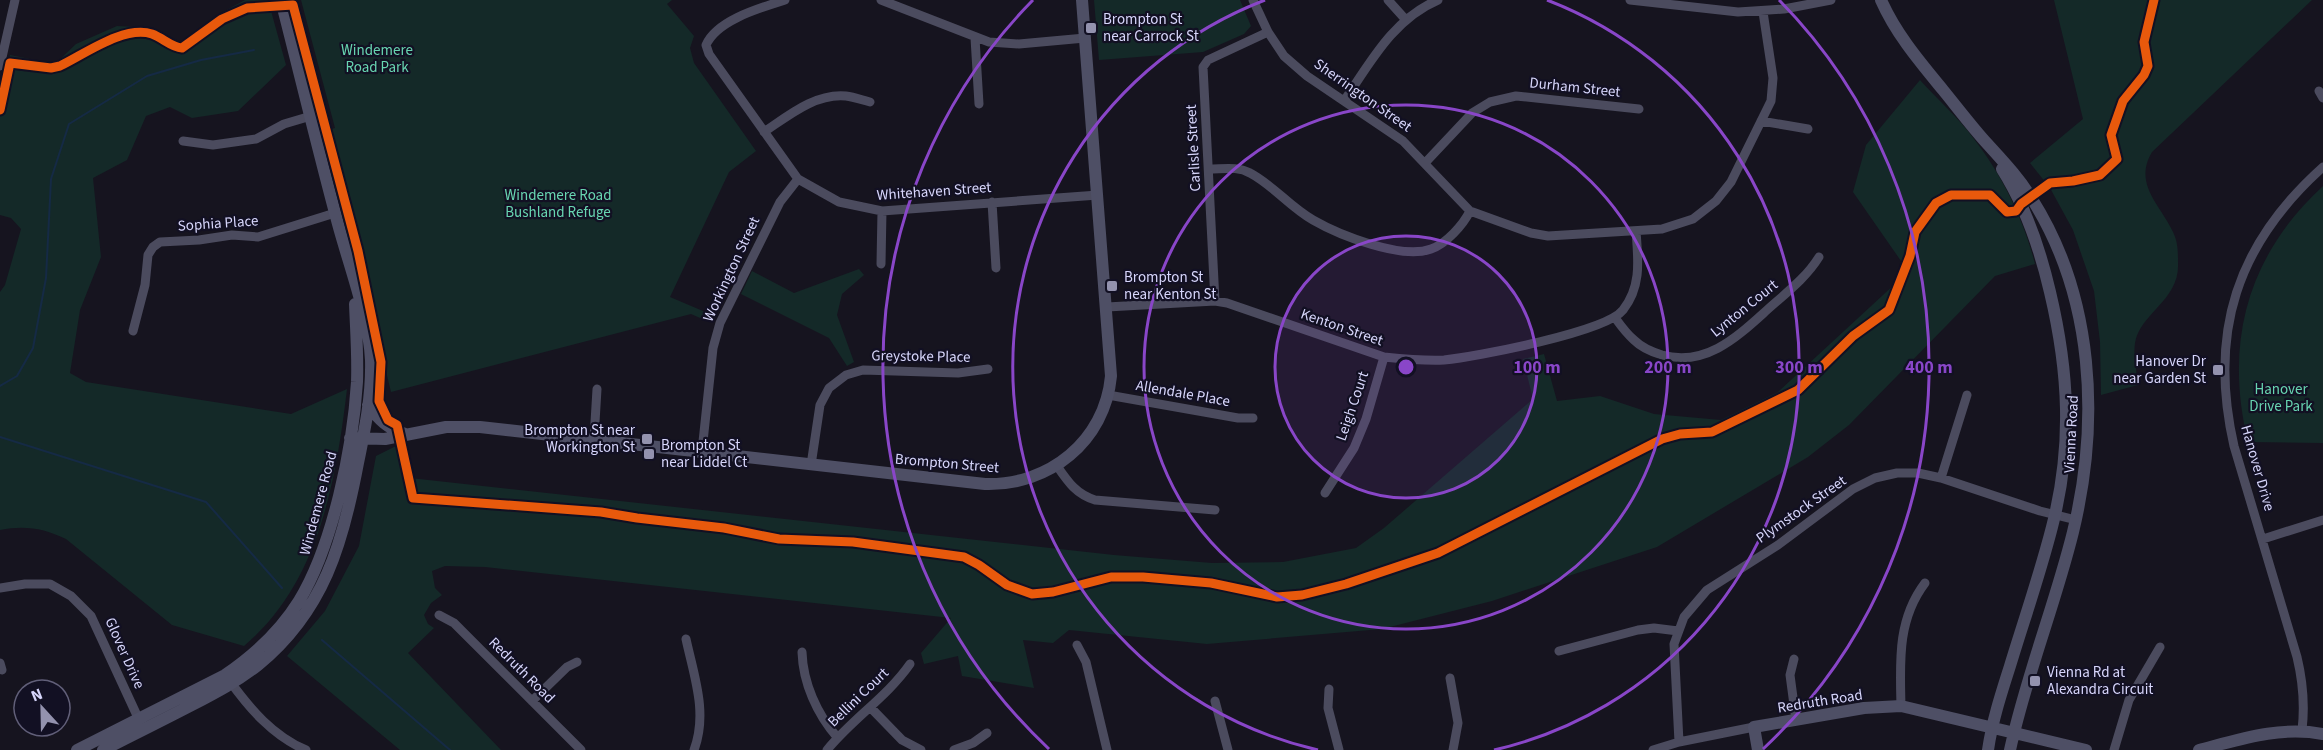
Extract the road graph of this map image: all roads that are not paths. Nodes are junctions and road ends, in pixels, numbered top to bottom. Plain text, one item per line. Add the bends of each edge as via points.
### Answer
1 (15, 0) edge
2 (281, 0) edge
3 (784, 0) edge
4 (881, 0) edge
5 (1082, 0) edge
6 (1253, 0) edge
7 (1388, 0) edge
8 (1438, 0) edge
9 (1630, 0) edge
10 (1831, 0) edge
11 (1881, 0) edge
12 (1762, 12) junction
13 (0, 17) edge
14 (11, 20) junction
15 (1406, 20) junction
16 (1268, 32) junction
17 (975, 38) junction
18 (1085, 38) junction
19 (0, 66) edge
20 (1344, 101) junction
21 (870, 102) dead end
22 (979, 104) dead end
23 (1639, 109) dead end
24 (311, 116) junction
25 (1761, 122) junction
26 (1808, 129) dead end
27 (764, 132) junction
28 (1982, 138) junction
29 (183, 141) dead end
30 (1425, 163) junction
31 (2323, 166) edge
32 (1209, 169) junction
33 (798, 179) junction
34 (1098, 195) junction
35 (992, 202) junction
36 (882, 211) junction
37 (1470, 211) junction
38 (335, 213) junction
39 (1636, 231) junction
40 (1819, 257) dead end
41 (881, 264) dead end
42 (996, 268) dead end
43 (354, 282) junction
44 (1215, 301) junction
45 (1107, 306) junction
46 (1616, 319) junction
47 (133, 332) dead end
48 (1384, 357) junction
49 (988, 369) dead end
50 (597, 388) dead end
51 (1108, 395) junction
52 (1967, 395) dead end
53 (368, 405) junction
54 (1253, 418) dead end
55 (406, 435) junction
56 (350, 438) junction
57 (594, 439) junction
58 (363, 440) junction
59 (702, 452) junction
60 (811, 465) junction
61 (1057, 466) junction
62 (1941, 478) junction
63 (1325, 493) dead end
64 (1215, 510) dead end
65 (2055, 514) junction
66 (2076, 520) junction
67 (2323, 520) edge
68 (2263, 538) junction
69 (1925, 583) dead end
70 (0, 588) edge
71 (439, 615) dead end
72 (1678, 632) junction
73 (686, 639) dead end
74 (1077, 645) dead end
75 (2160, 647) dead end
76 (1559, 651) dead end
77 (802, 652) dead end
78 (1794, 659) dead end
79 (578, 662) dead end
80 (910, 664) dead end
81 (1450, 678) dead end
82 (229, 679) junction
83 (1329, 689) dead end
84 (532, 701) junction
85 (1215, 701) dead end
86 (1901, 706) junction
87 (870, 707) junction
88 (1796, 720) junction
89 (141, 725) junction
90 (1754, 727) junction
91 (1992, 729) junction
92 (2302, 730) junction
93 (987, 733) dead end
94 (2013, 734) junction
95 (2323, 734) edge
96 (837, 737) junction
97 (1679, 742) junction
98 (290, 747) edge
99 (77, 750) edge
100 (104, 750) edge
101 (306, 750) edge
102 (581, 750) edge
103 (694, 750) edge
104 (827, 750) edge
105 (921, 750) edge
106 (954, 750) edge
107 (1107, 750) edge
108 (1228, 750) edge
109 (1339, 750) edge
110 (1453, 750) edge
111 (1653, 750) edge
112 (1758, 750) edge
113 (1988, 750) edge
114 (2010, 750) edge
115 (2086, 750) edge
116 (2114, 750) edge
117 (2199, 750) edge

1 - 14 street
2 - 24 main road, Windemere Road
3 - 27 street, Whitehaven Street via 745,13 714,34 706,45
4 - 17 street
5 - 18 main road, Brompton Street
6 - 16 street, Sherrington Street
7 - 15 street
8 - 15 street
9 - 12 street
10 - 12 street
11 - 28 main road, Vienna Road via 1907,44
12 - 25 street, Sherrington Street via 1773,78 1771,101
13 - 14 street
14 - 19 street
15 - 20 street via 1383,44
16 - 20 street, Sherrington Street via 1284,56 1306,76
16 - 32 street, Carlisle Street via 1208,60 1203,67
17 - 18 street via 1019,44
17 - 22 street
18 - 34 main road, Brompton Street
20 - 30 street, Sherrington Street via 1403,141
21 - 27 street via 845,96 825,98 802,105
23 - 30 street, Durham Street via 1516,96 1490,102 1472,113
24 - 29 street via 284,123 256,139 213,145
24 - 38 main road, Windemere Road
25 - 26 street
25 - 39 street, Sherrington Street via 1731,182 1716,201 1693,219 1662,230
27 - 33 street, Whitehaven Street
28 - 65 main road, Vienna Road via 2011,184 2033,232 2061,342 2067,424
28 - 66 main road, Vienna Road via 2007,164 2042,216 2065,267 2077,309 2089,401 2085,472
30 - 37 street, Sherrington Street
31 - 68 street, Hanover Drive via 2292,196 2259,241 2239,284 2228,323 2224,363 2226,412
32 - 37 street via 1235,168 1250,173 1311,219 1347,237 1414,253 1442,243
32 - 44 street, Carlisle Street
33 - 36 street, Whitehaven Street via 839,202
33 - 59 street, Workington Street via 780,202 720,323 713,348
34 - 35 street, Whitehaven Street
34 - 45 main road, Brompton Street
35 - 36 street, Whitehaven Street
35 - 42 street
36 - 41 street
37 - 39 street, Sherrington Street via 1548,236
38 - 43 main road, Windemere Road
38 - 47 street, Sophia Place via 258,237 232,235 160,242 148,255
39 - 46 street via 1639,272 1635,290
40 - 46 street, Lynton Court via 1809,273 1733,340 1715,351 1673,358 1653,352 1635,341
43 - 53 main road, Windemere Road via 371,359
43 - 56 main road, Windemere Road via 357,381
44 - 45 street, Kenton Street
44 - 48 street, Kenton Street
45 - 51 main road, Brompton Street via 1111,376
46 - 48 street, Kenton Street via 1476,356 1442,360
48 - 63 street, Leigh Court via 1354,448
49 - 60 street, Greystoke Place via 958,373 863,370 846,375 829,388 820,405
50 - 57 street
51 - 54 street, Allendale Place
51 - 61 main road, Brompton Street via 1090,434
52 - 62 street
53 - 55 main road via 389,429
53 - 58 main road, Windemere Road
55 - 57 main road, Brompton Street via 458,426
55 - 58 main road, Brompton Street
56 - 58 main road, Brompton Street
56 - 82 main road, Windemere Road via 326,542 316,568 298,602 273,634
57 - 59 main road, Brompton Street
58 - 82 main road, Windemere Road via 348,517 326,579 281,643 258,665
59 - 60 main road, Brompton Street
60 - 61 main road, Brompton Street via 994,484 1025,480
61 - 64 street via 1074,490 1095,500
62 - 65 street, Plymstock Street
62 - 72 street, Plymstock Street via 1897,472 1853,489 1778,545 1707,590 1684,617
65 - 66 street, Plymstock Street
65 - 91 main road, Vienna Road
66 - 94 main road, Vienna Road
67 - 68 street
68 - 92 street, Hanover Drive via 2301,675
69 - 86 street via 1913,598 1906,620 1900,668
70 - 89 street, Glover Drive via 50,584 71,596 92,616
71 - 84 street, Redruth Road via 454,623
72 - 76 street via 1638,630
72 - 97 street, Plymstock Street via 1674,644
73 - 103 street via 700,701 700,735
74 - 107 street via 1086,662
75 - 116 street via 2128,700
77 - 96 street via 802,667 818,712
78 - 88 street via 1790,675
79 - 84 street via 567,667
80 - 87 street, Bellini Court
81 - 110 street via 1458,723
82 - 89 main road, Windemere Road
82 - 98 street via 248,706
83 - 109 street via 1328,708
84 - 102 street, Redruth Road
85 - 108 street
86 - 88 main road, Redruth Road
86 - 91 main road, Redruth Road
87 - 96 street, Bellini Court
87 - 105 street via 902,740
88 - 90 main road, Redruth Road
89 - 99 main road, Windemere Road
89 - 100 main road, Windemere Road
90 - 97 street, Redruth Road
90 - 112 main road
91 - 94 main road, Redruth Road
91 - 113 main road, Vienna Road
92 - 95 main road
92 - 117 main road via 2270,732
93 - 106 street
94 - 114 main road, Vienna Road
94 - 115 main road, Redruth Road
96 - 104 street, Bellini Court
97 - 111 street, Redruth Road
98 - 101 street

